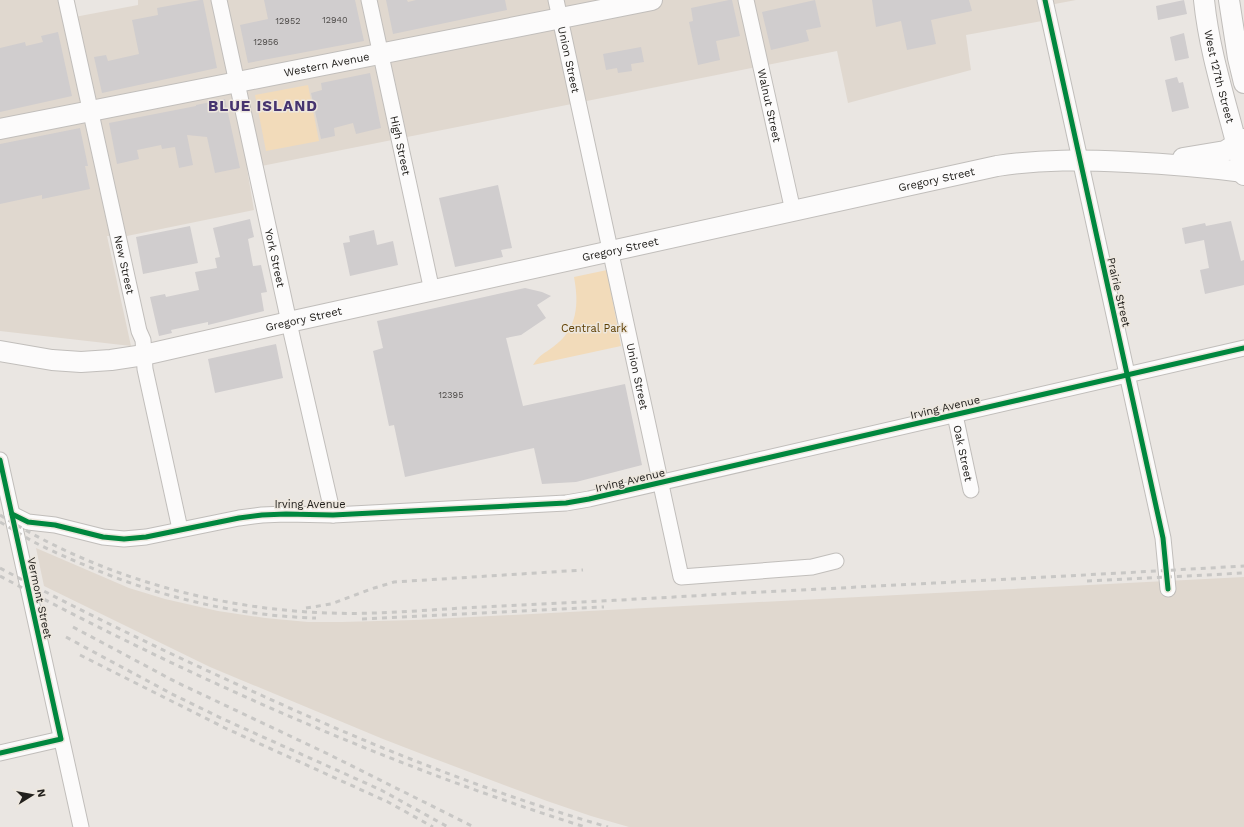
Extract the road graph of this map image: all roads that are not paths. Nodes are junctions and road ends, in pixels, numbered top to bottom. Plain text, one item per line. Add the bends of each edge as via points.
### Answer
1 (66, 0) edge
2 (219, 0) edge
3 (369, 0) edge
4 (652, 0) edge
5 (746, 0) edge
6 (1045, 0) edge
7 (1204, 0) edge
8 (1229, 0) edge
9 (558, 9) edge
10 (381, 54) junction
11 (237, 82) junction
12 (1244, 83) edge
13 (91, 111) junction
14 (0, 129) edge
15 (1240, 142) edge
16 (1080, 160) junction
17 (1156, 164) junction
18 (1244, 173) edge
19 (793, 211) junction
20 (611, 252) junction
21 (432, 291) junction
22 (289, 322) junction
23 (1244, 348) edge
24 (0, 351) edge
25 (144, 356) junction
26 (1127, 375) junction
27 (954, 415) junction
28 (0, 460) edge
29 (661, 482) junction
30 (971, 490) dead end
31 (12, 514) junction
32 (332, 515) junction
33 (180, 529) junction
34 (836, 561) dead end
35 (1168, 589) dead end
36 (61, 739) junction
37 (0, 753) edge
38 (81, 827) edge

1 - 13 street, New Street
2 - 11 street, York Street
3 - 10 street, High Street
4 - 9 main road, Western Avenue
5 - 19 street, Walnut Street
6 - 16 street, Prairie Street
7 - 15 main road, West 127th Street via 1216,62
8 - 12 main road, West 127th Street via 1236,50
9 - 10 main road, Western Avenue
9 - 20 street, Union Street
10 - 11 main road, Western Avenue
10 - 21 street, High Street
11 - 13 main road, Western Avenue
11 - 22 street, York Street
13 - 14 main road, Western Avenue
13 - 25 street, New Street via 143,340
15 - 17 main road via 1225,151
15 - 18 main road, West 127th Street
16 - 17 main road, Gregory Street
16 - 19 main road, Gregory Street via 1045,160 997,166
16 - 26 street, Prairie Street
17 - 18 main road, Gregory Street
19 - 20 main road, Gregory Street
20 - 21 main road, Gregory Street
20 - 29 street, Union Street
21 - 22 main road, Gregory Street
22 - 25 main road, Gregory Street
22 - 32 street, York Street
23 - 26 street, Irving Avenue
24 - 25 main road, Gregory Street via 81,362
25 - 33 street, New Street
26 - 27 street, Irving Avenue
26 - 35 street, Prairie Street via 1163,538
27 - 29 street, Irving Avenue
27 - 30 street, Oak Street
28 - 31 street, Vermont Street
29 - 32 street, Irving Avenue via 589,500 566,503
29 - 34 street, Union Street via 681,577 812,567
31 - 33 street, Irving Avenue via 28,522 124,539
31 - 36 street, Vermont Street
32 - 33 street, Irving Avenue via 262,515
36 - 37 street
36 - 38 street, Vermont Street

